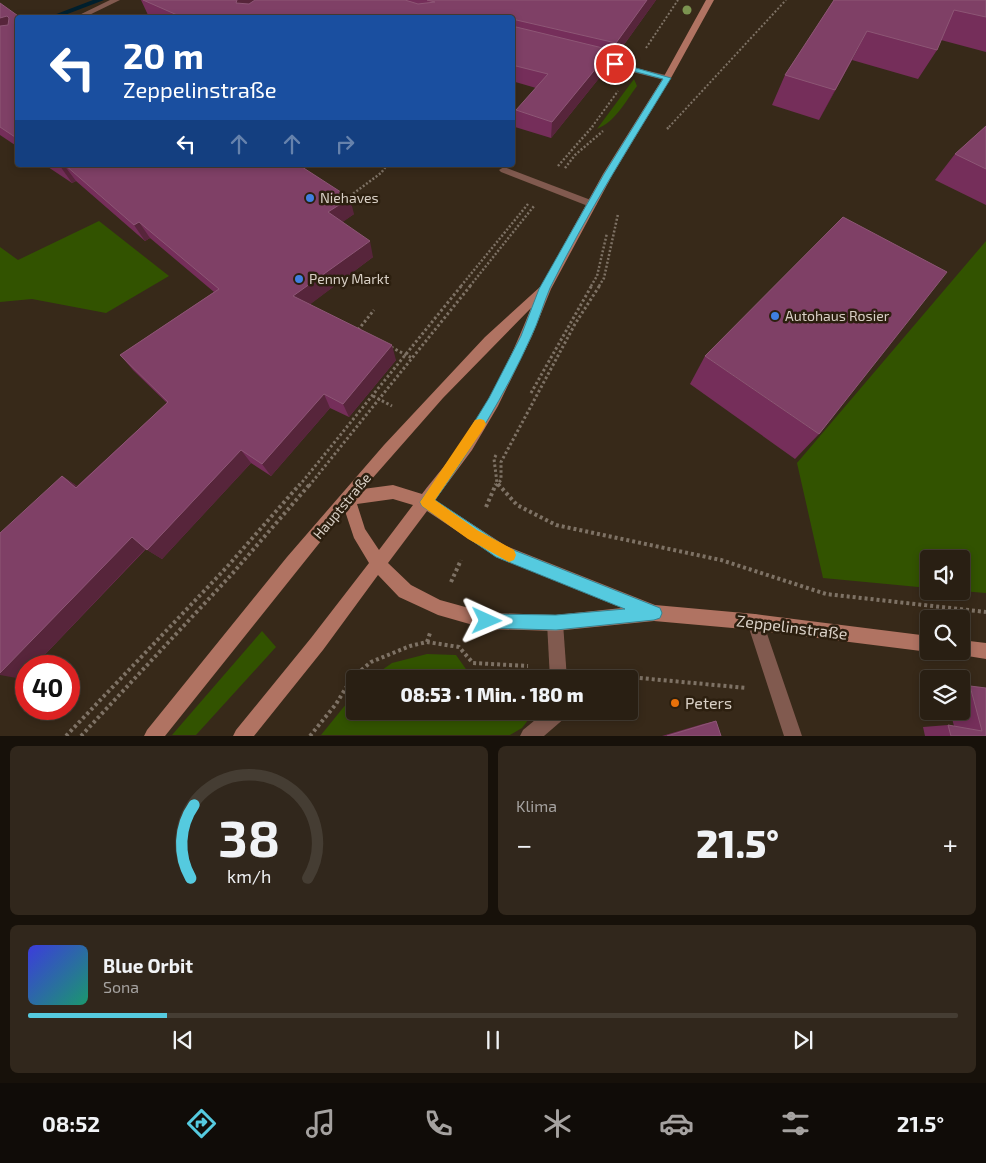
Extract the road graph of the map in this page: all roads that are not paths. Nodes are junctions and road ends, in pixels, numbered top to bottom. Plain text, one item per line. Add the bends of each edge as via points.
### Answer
1 (116, 0) edge
2 (710, 0) edge
3 (83, 15) edge
4 (586, 57) edge
5 (667, 78) junction
6 (504, 170) dead end
7 (592, 204) junction
8 (545, 289) junction
9 (348, 498) junction
10 (426, 502) junction
11 (379, 565) junction
12 (654, 613) junction
13 (755, 622) junction
14 (556, 623) junction
15 (920, 643) edge
16 (970, 649) edge
17 (986, 651) edge
18 (559, 670) edge
19 (549, 720) edge
20 (153, 736) edge
21 (242, 736) edge
22 (529, 736) edge
23 (793, 736) edge

1 - 3 street
2 - 5 main road, Hauptstraße
4 - 5 street
5 - 7 main road, Hauptstraße
6 - 7 street
7 - 8 main road, Hauptstraße
8 - 9 main road, Hauptstraße via 496,334
8 - 10 main road, Hauptstraße via 493,402 467,446
9 - 10 main road, Zeppelinstraße via 393,492
9 - 11 main road, Zeppelinstraße via 359,533
9 - 20 main road, Hauptstraße
10 - 11 main road, Hauptstraße
10 - 12 main road, Zeppelinstraße via 501,552
11 - 14 main road, Zeppelinstraße via 405,591 438,608 487,621
11 - 21 main road, Hauptstraße
12 - 13 main road, Zeppelinstraße
12 - 14 main road, Zeppelinstraße
13 - 15 main road, Zeppelinstraße
13 - 23 street
14 - 18 street
16 - 17 main road
19 - 22 street

